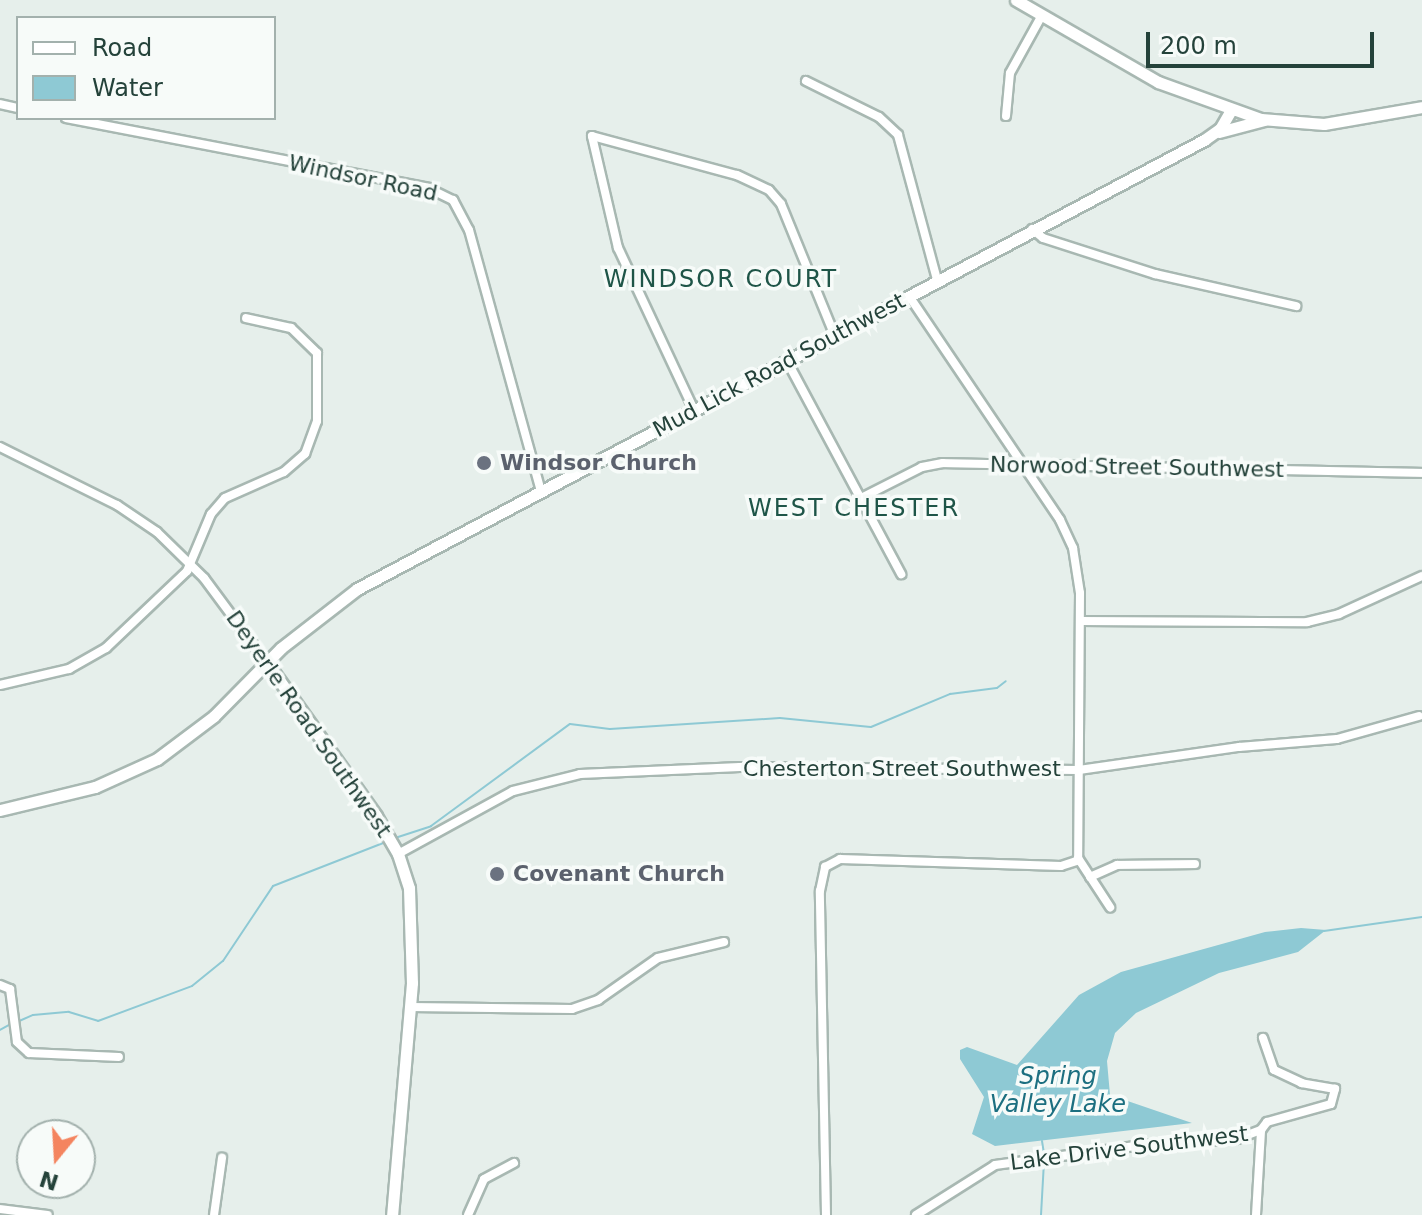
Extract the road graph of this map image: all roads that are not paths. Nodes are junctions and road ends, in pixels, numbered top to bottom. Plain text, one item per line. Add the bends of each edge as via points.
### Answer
1 (1016, 0) edge
2 (1042, 15) junction
3 (806, 81) dead end
4 (1422, 107) edge
5 (1231, 110) junction
6 (1006, 116) dead end
7 (1264, 119) junction
8 (76, 120) edge
9 (1214, 134) junction
10 (1032, 229) junction
11 (937, 280) junction
12 (909, 296) junction
13 (1296, 306) dead end
14 (246, 318) dead end
15 (835, 336) junction
16 (787, 361) junction
17 (694, 410) junction
18 (0, 447) edge
19 (1023, 465) junction
20 (1422, 473) edge
21 (541, 491) junction
22 (861, 498) junction
23 (192, 564) junction
24 (901, 574) dead end
25 (1422, 576) edge
26 (1080, 621) junction
27 (267, 663) junction
28 (0, 685) edge
29 (1419, 716) dead end
30 (1079, 770) junction
31 (0, 810) edge
32 (394, 846) junction
33 (1079, 860) junction
34 (1195, 864) dead end
35 (1090, 877) junction
36 (1110, 907) dead end
37 (724, 942) dead end
38 (0, 985) edge
39 (410, 1007) junction
40 (1263, 1038) dead end
41 (119, 1057) dead end
42 (1261, 1130) junction
43 (222, 1158) dead end
44 (514, 1163) dead end
45 (0, 1209) edge
46 (48, 1215) edge
47 (214, 1215) edge
48 (392, 1215) edge
49 (468, 1215) edge
50 (826, 1215) edge
51 (916, 1215) edge
52 (1256, 1215) edge

1 - 2 street
2 - 5 street via 1138,72
2 - 6 street via 1010,73
3 - 11 street via 879,117 898,135
4 - 7 street via 1324,124
5 - 7 street
5 - 9 street, Mud Lick Road Southwest
7 - 9 street
8 - 21 street, Windsor Road via 428,188 453,200 469,230
9 - 10 street, Mud Lick Road Southwest
10 - 11 street, Mud Lick Road Southwest
10 - 13 street via 1043,238 1155,274
11 - 12 street, Mud Lick Road Southwest
12 - 15 street, Mud Lick Road Southwest
12 - 19 street
14 - 23 street via 281,324 312,344 321,369 315,429 299,462 239,489 216,508
15 - 16 street, Mud Lick Road Southwest
15 - 17 street via 781,204 769,190 708,167 592,136 618,248
16 - 17 street, Mud Lick Road Southwest
16 - 22 street
17 - 21 street, Mud Lick Road Southwest
18 - 23 street, Deyerle Road Southwest via 127,511
19 - 20 street, Norwood Street Southwest
19 - 22 street, Norwood Street Southwest via 931,465
19 - 26 street via 1073,548
21 - 27 street, Mud Lick Road Southwest via 357,589
22 - 24 street
23 - 27 street, Deyerle Road Southwest
23 - 28 street via 94,656 69,669
25 - 26 street via 1339,614 1307,622
26 - 30 street
27 - 31 street, Mud Lick Road Southwest via 214,716 157,759 95,787
27 - 32 street, Deyerle Road Southwest
29 - 30 street, Chesterton Street Southwest via 1337,739
30 - 32 street, Chesterton Street Southwest via 740,767 580,774 513,791
30 - 33 street
32 - 39 street, Deyerle Road Southwest via 411,902
33 - 35 street
33 - 50 street via 1061,866 840,859 825,867 820,891
34 - 35 street via 1117,865
35 - 36 street
37 - 39 street via 658,958 598,1000 572,1009
38 - 41 street via 10,989 17,1042 29,1053
39 - 48 street, Deyerle Road Southwest
40 - 42 street, Lake Drive Southwest via 1269,1064 1283,1076 1335,1089 1328,1106 1267,1122
42 - 51 street, Lake Drive Southwest via 1237,1139 1143,1145 995,1165
42 - 52 street
43 - 47 street
44 - 49 street via 484,1179
45 - 46 street

